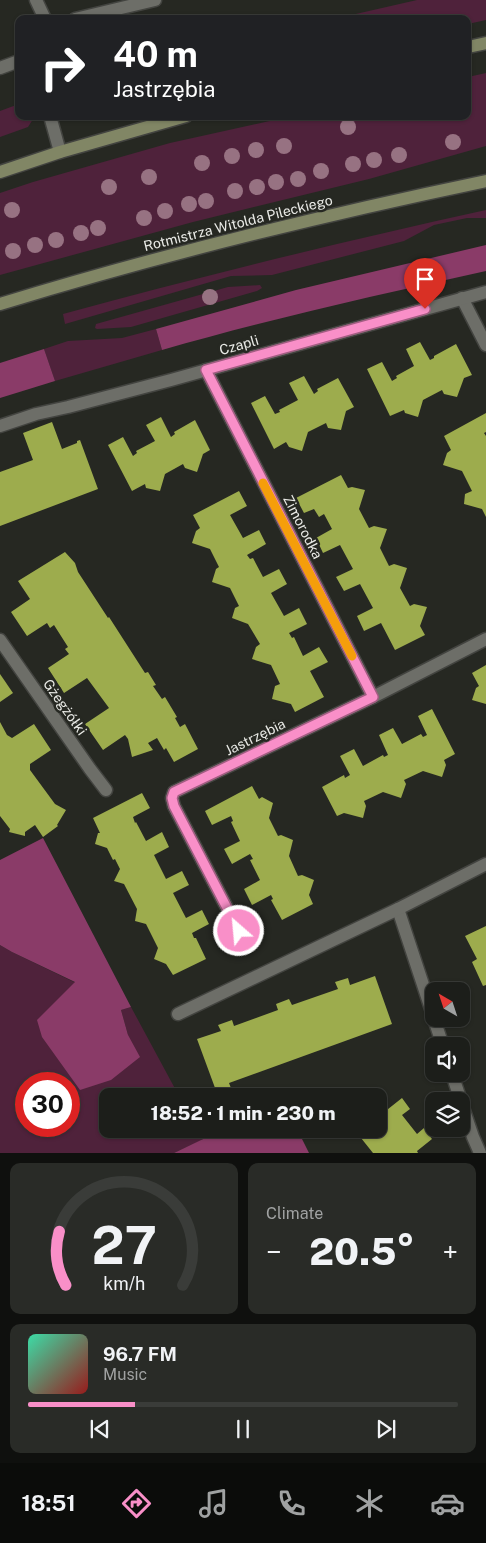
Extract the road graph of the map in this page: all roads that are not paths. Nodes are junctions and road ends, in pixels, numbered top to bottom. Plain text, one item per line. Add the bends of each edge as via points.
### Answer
1 (36, 0) edge
2 (155, 0) edge
3 (43, 15) edge
4 (92, 15) edge
5 (486, 43) edge
6 (471, 46) edge
7 (15, 62) edge
8 (0, 68) edge
9 (51, 120) edge
10 (172, 120) edge
11 (60, 152) junction
12 (0, 172) edge
13 (486, 181) edge
14 (486, 292) edge
15 (462, 298) junction
16 (0, 304) edge
17 (486, 345) edge
18 (206, 370) junction
19 (0, 426) edge
20 (486, 639) edge
21 (0, 640) edge
22 (373, 697) junction
23 (106, 790) dead end
24 (486, 864) edge
25 (398, 909) junction
26 (239, 931) dead end
27 (425, 991) edge
28 (178, 1014) dead end
29 (470, 1128) edge
30 (480, 1153) edge

1 - 3 street
2 - 4 street
5 - 6 main road
7 - 8 street
9 - 11 street
10 - 11 main road
11 - 12 main road
13 - 16 main road, Rotmistrza Witolda Pileckiego via 162,257
14 - 15 street, Czapli
15 - 17 street
15 - 18 street, Czapli
18 - 19 street, Czapli
18 - 22 street, Zimorodka
20 - 22 street, Jastrzębia
21 - 23 street, Gżegżółki
22 - 26 street, Jastrzębia via 174,792 174,806
24 - 25 street
25 - 27 street
25 - 28 street
29 - 30 street

